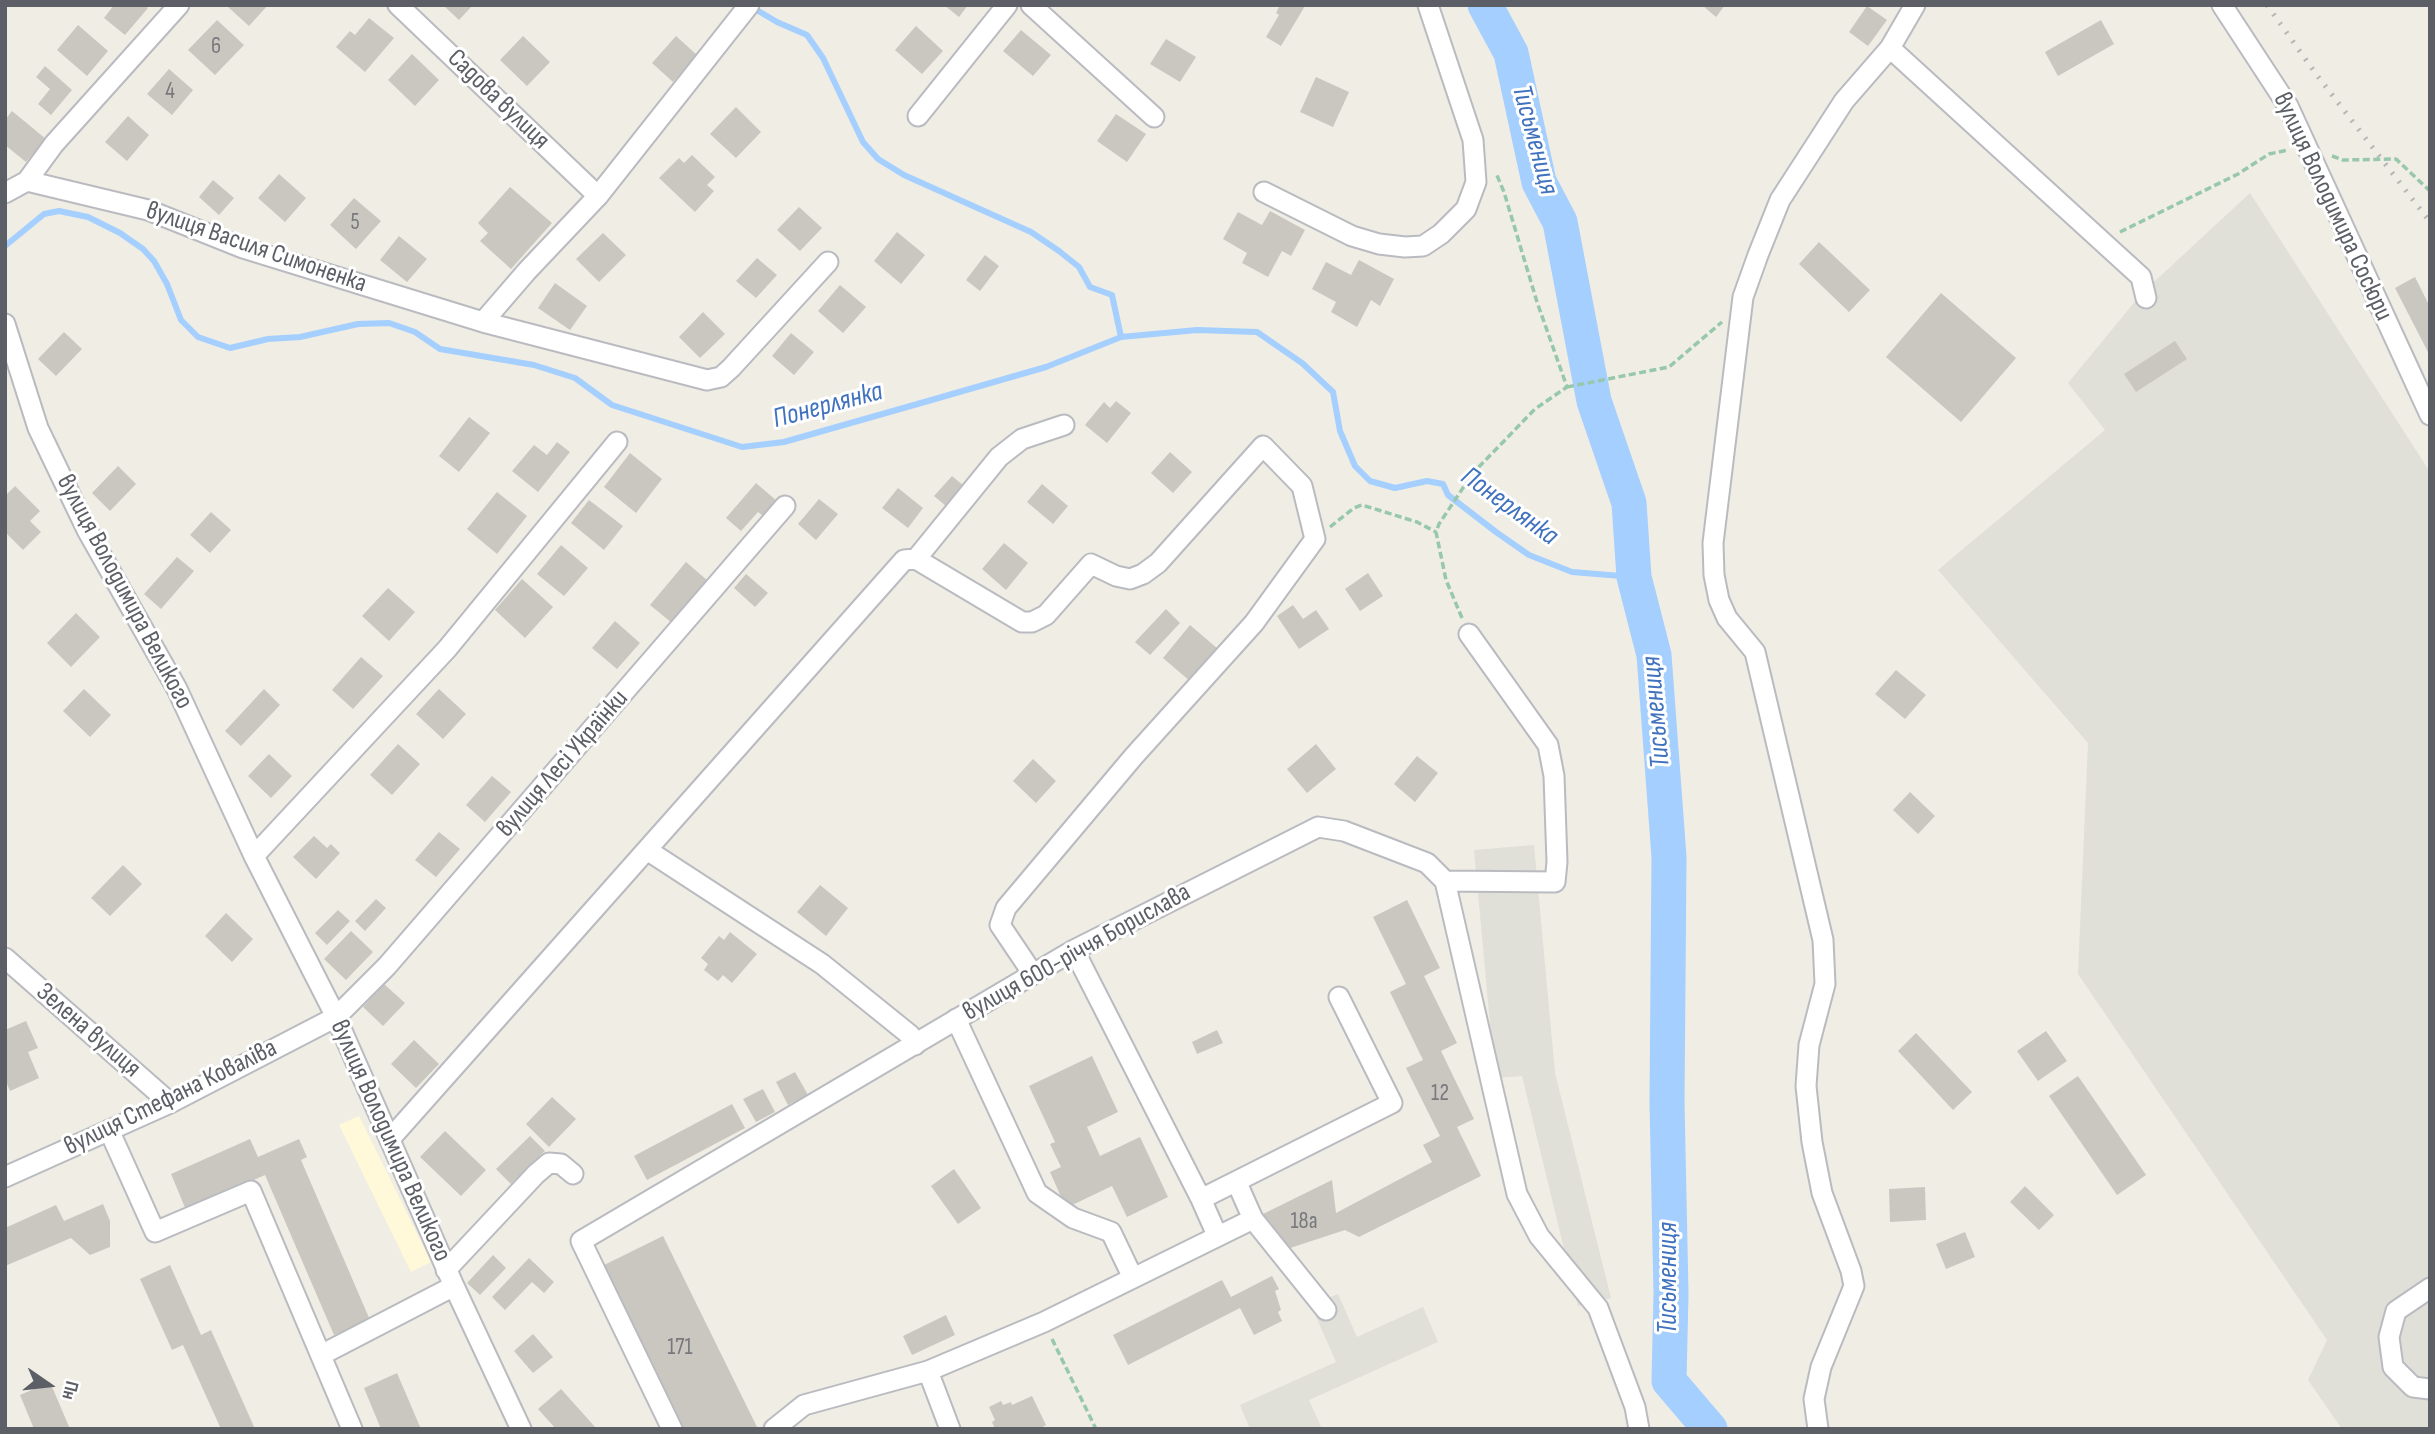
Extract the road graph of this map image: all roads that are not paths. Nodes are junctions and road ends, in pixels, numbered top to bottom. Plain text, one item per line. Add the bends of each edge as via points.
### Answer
1 (179, 5) edge
2 (398, 5) edge
3 (1007, 5) edge
4 (1031, 5) edge
5 (1428, 5) edge
6 (1916, 5) edge
7 (2222, 5) edge
8 (745, 11) edge
9 (1891, 48) junction
10 (918, 116) dead end
11 (1154, 117) dead end
12 (27, 181) junction
13 (1264, 192) dead end
14 (5, 193) edge
15 (598, 196) junction
16 (828, 262) dead end
17 (2146, 298) dead end
18 (483, 322) junction
19 (5, 324) edge
20 (2430, 415) edge
21 (1064, 425) dead end
22 (617, 442) dead end
23 (785, 506) dead end
24 (916, 559) junction
25 (1469, 634) road end
26 (647, 850) junction
27 (254, 856) junction
28 (1445, 881) junction
29 (1073, 950) junction
30 (5, 958) edge
31 (1033, 974) junction
32 (1339, 997) dead end
33 (335, 1017) junction
34 (956, 1019) junction
35 (915, 1045) junction
36 (170, 1103) junction
37 (109, 1130) junction
38 (390, 1139) junction
39 (573, 1174) dead end
40 (5, 1177) edge
41 (1237, 1183) junction
42 (1200, 1199) junction
43 (1252, 1219) junction
44 (1217, 1234) junction
45 (450, 1278) junction
46 (1133, 1278) junction
47 (2430, 1288) edge
48 (1326, 1310) dead end
49 (321, 1355) junction
50 (928, 1371) junction
51 (2430, 1389) edge
52 (352, 1429) edge
53 (522, 1429) edge
54 (672, 1429) edge
55 (774, 1429) edge
56 (950, 1429) edge
57 (1639, 1429) edge
58 (1818, 1429) edge

1 - 12 street via 54,144
2 - 15 street, Садова вулиця
3 - 10 street
4 - 11 street
5 - 13 street via 1473,140 1476,181 1466,209 1423,246 1405,247 1352,236
6 - 9 street
7 - 20 street, вулиця Володимира Сосюри via 2288,106
8 - 15 street
9 - 17 street via 2141,277
9 - 58 street via 1844,101 1780,200 1758,255 1743,304 1713,543 1719,600 1727,618 1755,652 1823,940 1825,984 1809,1045 1806,1086 1822,1193 1854,1286 1821,1367 1814,1399
12 - 14 street
12 - 18 street, вулиця Василя Симоненка via 148,209 243,248
15 - 18 street
16 - 18 street, вулиця Василя Симоненка via 731,369 707,380
19 - 27 street, вулиця Володимира Великого via 38,428 87,530 177,689
21 - 24 street via 1022,439 999,457
22 - 27 street via 447,649
23 - 33 street, вулиця Лесі Українки via 432,915
24 - 26 street via 904,560
24 - 31 street via 1021,622 1032,622 1045,615 1091,564 1130,579 1158,563 1263,446 1302,486 1315,539 1254,623 1006,908 1000,925
25 - 28 street via 1548,745 1557,862 1555,882
26 - 35 street via 822,964 910,1035
26 - 38 street
27 - 33 street, вулиця Володимира Великого
28 - 29 street, вулиця 600-річчя Борислава via 1427,863 1344,831 1318,827
28 - 57 street via 1517,1194 1539,1236 1598,1308
29 - 31 street, вулиця 600-річчя Борислава
29 - 42 street
30 - 36 street, Зелена вулиця
31 - 34 street, вулиця 600-річчя Борислава
32 - 41 street via 1392,1103
33 - 36 street, вулиця Стефана Коваліва
33 - 38 street, вулиця Володимира Великого
34 - 35 street, вулиця 600-річчя Борислава
34 - 46 street via 1037,1192 1073,1217 1111,1232
35 - 54 street, вулиця 600-річчя Борислава via 581,1241
36 - 37 street, вулиця Стефана Коваліва
37 - 40 street, вулиця Стефана Коваліва
37 - 49 street via 155,1233 251,1191
38 - 45 street, вулиця Володимира Великого
39 - 45 street via 561,1164 549,1163
41 - 42 street
41 - 43 street
42 - 44 street
43 - 44 street
43 - 48 street
44 - 46 street
45 - 49 street
45 - 53 street, вулиця Володимира Великого
46 - 50 street
47 - 51 street via 2396,1311 2389,1337 2393,1367 2413,1387
49 - 52 street
50 - 55 street via 804,1405
50 - 56 street

